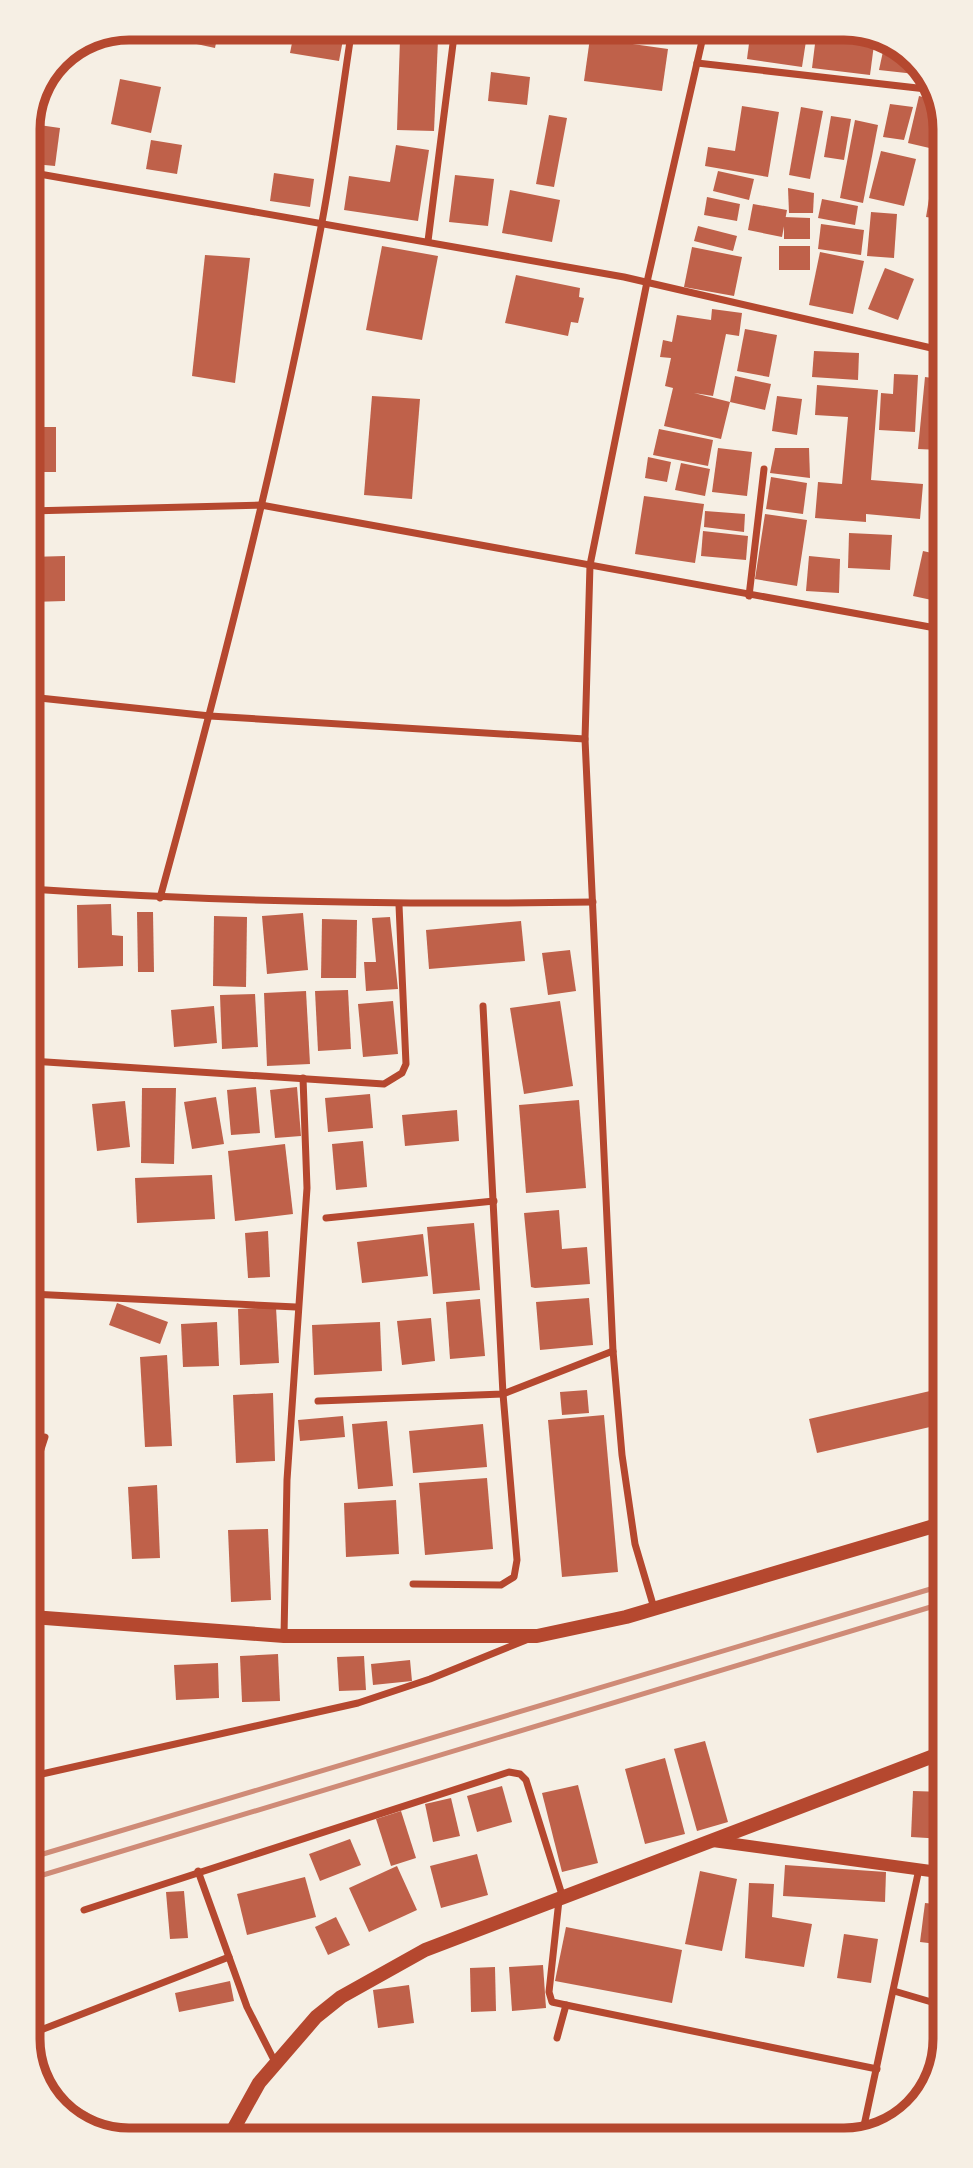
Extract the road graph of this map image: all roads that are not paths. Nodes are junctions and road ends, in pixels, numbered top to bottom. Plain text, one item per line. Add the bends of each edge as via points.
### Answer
1 (350, 40) edge
2 (453, 40) edge
3 (702, 40) edge
4 (697, 63) junction
5 (923, 89) edge
6 (40, 174) edge
7 (322, 222) junction
8 (428, 241) junction
9 (647, 282) junction
10 (933, 348) edge
11 (764, 469) dead end
12 (261, 505) junction
13 (40, 511) edge
14 (590, 565) junction
15 (749, 596) junction
16 (933, 628) edge
17 (40, 697) edge
18 (210, 716) junction
19 (585, 739) junction
20 (40, 891) edge
21 (160, 898) junction
22 (593, 902) junction
23 (398, 905) junction
24 (483, 1006) dead end
25 (40, 1063) edge
26 (303, 1079) junction
27 (494, 1201) junction
28 (327, 1217) dead end
29 (40, 1294) edge
30 (296, 1307) junction
31 (613, 1351) junction
32 (503, 1394) junction
33 (318, 1401) dead end
34 (45, 1437) dead end
35 (40, 1452) edge
36 (933, 1525) edge
37 (413, 1584) dead end
38 (654, 1609) junction
39 (40, 1618) edge
40 (284, 1636) junction
41 (537, 1636) junction
42 (933, 1756) edge
43 (40, 1774) edge
44 (713, 1841) junction
45 (919, 1869) junction
46 (198, 1871) junction
47 (933, 1871) edge
48 (561, 1899) junction
49 (84, 1910) dead end
50 (229, 1957) junction
51 (894, 1991) junction
52 (933, 2002) edge
53 (566, 2005) junction
54 (40, 2029) edge
55 (556, 2038) dead end
56 (275, 2062) junction
57 (877, 2068) junction
58 (864, 2125) edge
59 (234, 2128) edge

1 - 7 street
2 - 8 street
3 - 4 street
4 - 5 street
4 - 9 street
6 - 7 street
7 - 8 street
7 - 12 street
8 - 9 street
9 - 10 street
9 - 14 street
11 - 15 street
12 - 13 street
12 - 14 street
12 - 18 street
14 - 15 street
14 - 19 street
15 - 16 street
17 - 18 street
18 - 19 street
18 - 21 street
19 - 22 street
20 - 21 street
21 - 23 street
22 - 23 street
22 - 31 street
23 - 26 street via 402,1073 384,1084
24 - 27 street
25 - 26 street
26 - 30 street via 307,1188
27 - 28 street
27 - 32 street
29 - 30 street
30 - 40 street
31 - 32 street
31 - 38 street via 635,1544
32 - 33 street
32 - 37 street via 514,1497 514,1577 501,1586
34 - 35 street
36 - 38 main road
38 - 41 main road
39 - 40 main road
40 - 41 main road
41 - 43 street via 358,1703
42 - 44 main road
44 - 45 street
44 - 48 main road
45 - 47 street
45 - 51 street
46 - 48 street via 515,1772 526,1780
46 - 49 street
46 - 50 street
48 - 53 street via 549,1992 552,2002
48 - 56 main road via 425,1950 341,1997
50 - 54 street
50 - 56 street via 247,2007
51 - 52 street
51 - 57 street
53 - 55 street
53 - 57 street
56 - 59 main road
57 - 58 street

